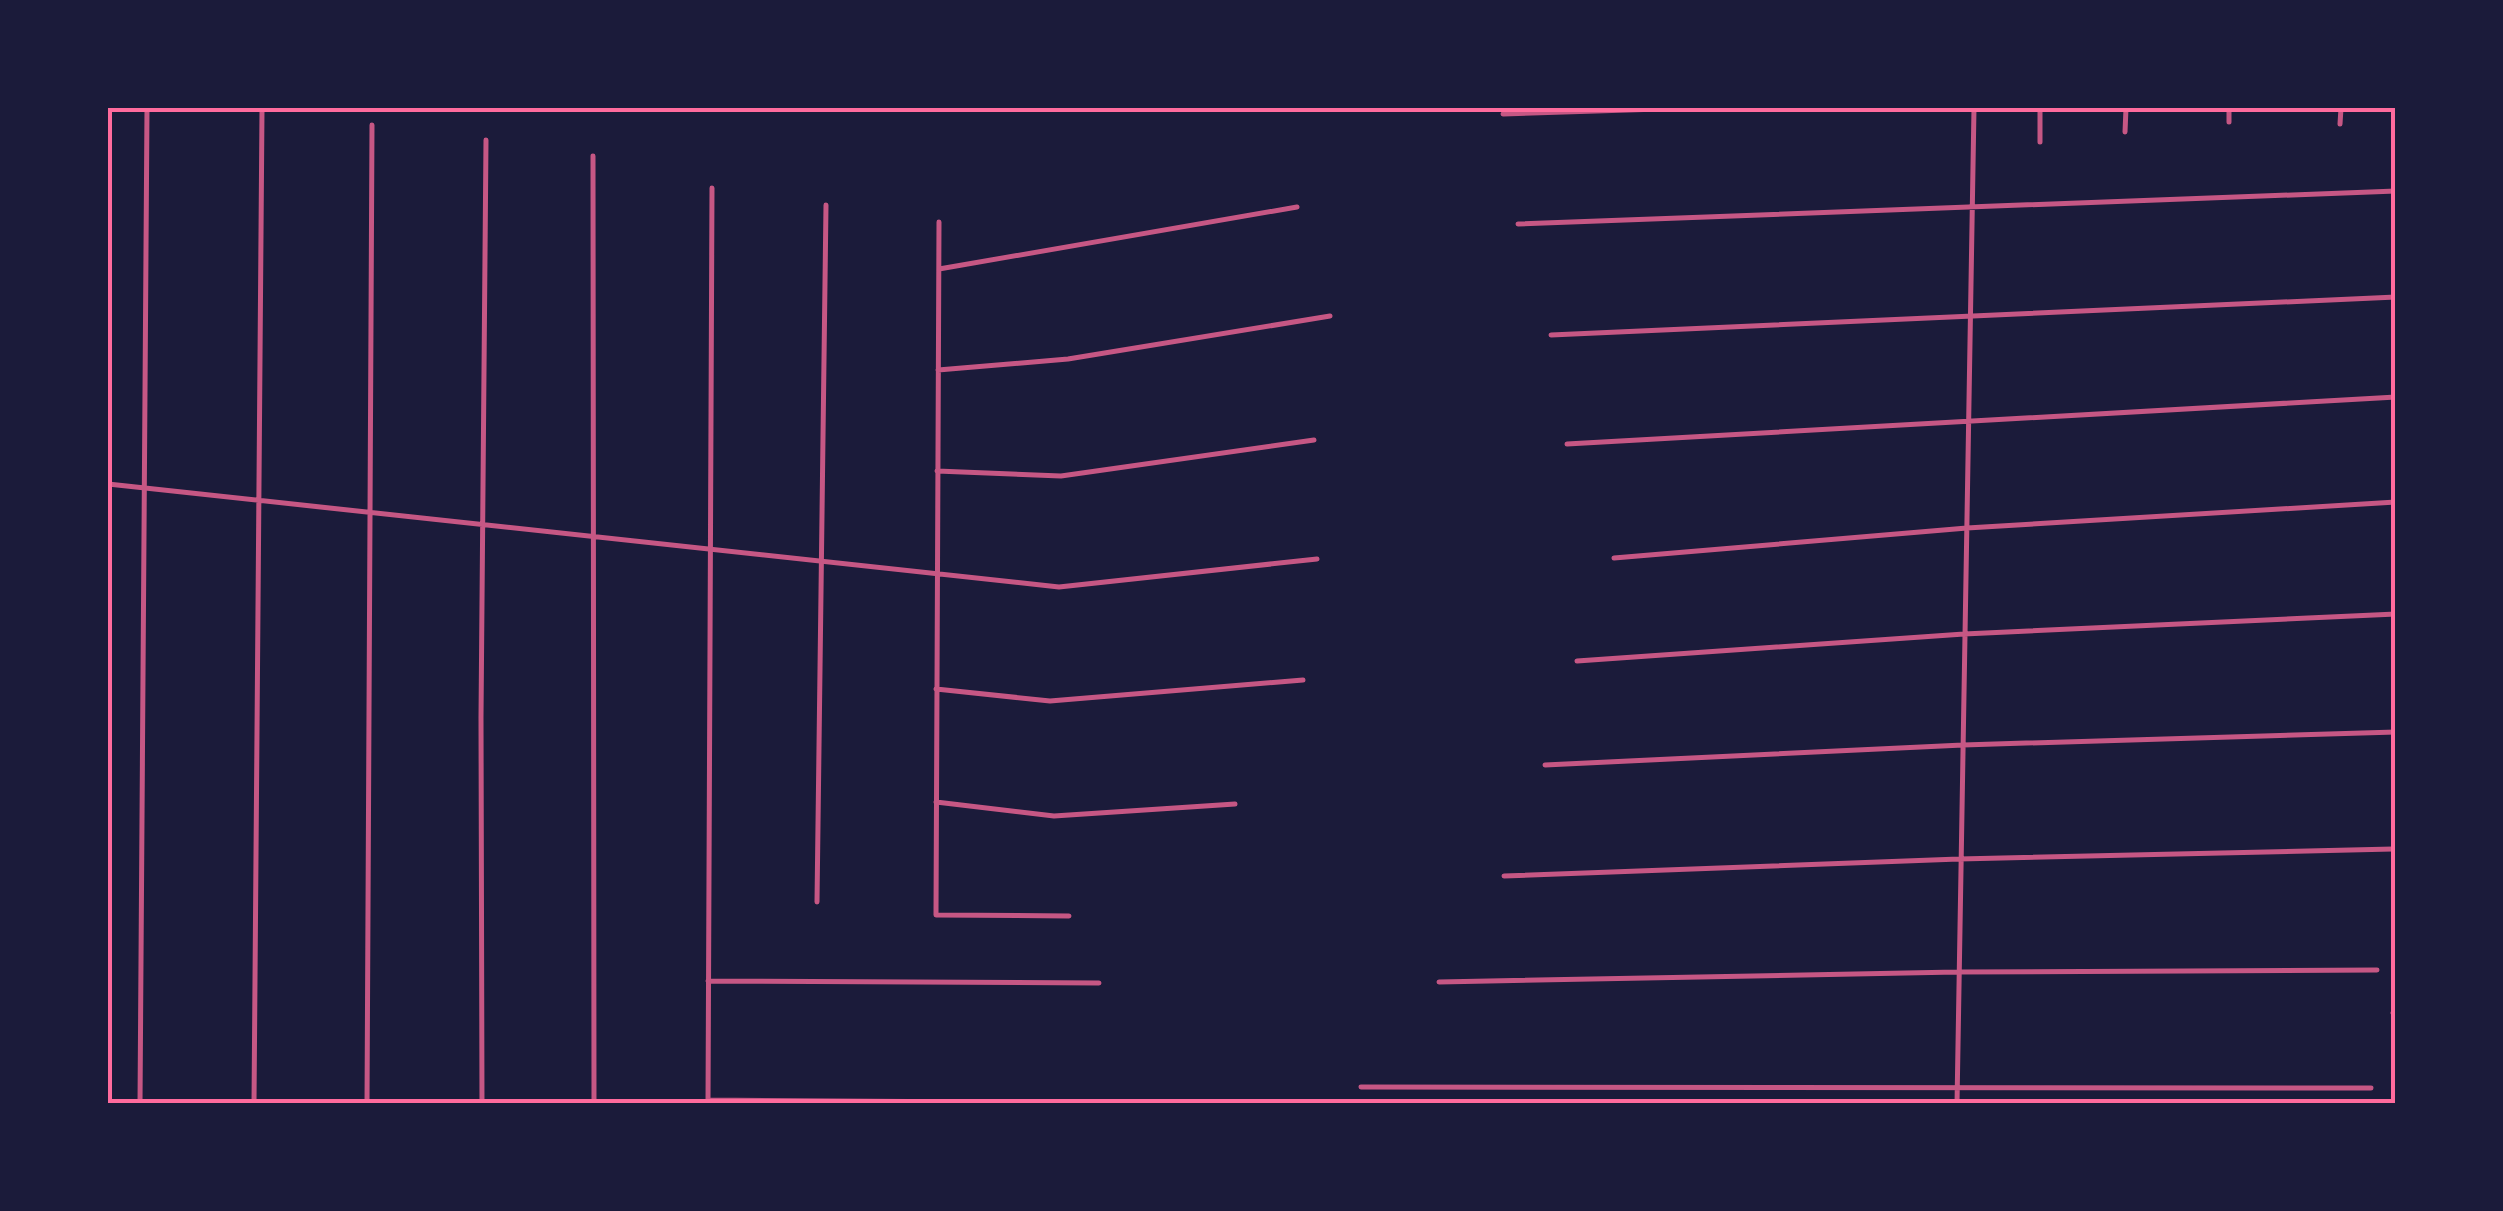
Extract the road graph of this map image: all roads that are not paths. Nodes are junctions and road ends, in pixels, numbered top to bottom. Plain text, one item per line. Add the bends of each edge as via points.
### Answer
1 (147, 108) edge
2 (1692, 108) edge
3 (1974, 108) edge
4 (2040, 108) edge
5 (2126, 108) edge
6 (2230, 108) edge
7 (2340, 108) edge
8 (262, 110) dead end
9 (1503, 114) dead end
10 (2229, 122) dead end
11 (2340, 124) dead end
12 (372, 125) dead end
13 (2125, 132) dead end
14 (486, 140) dead end
15 (2040, 142) dead end
16 (593, 156) dead end
17 (712, 188) dead end
18 (2396, 191) edge
19 (826, 205) dead end
20 (1297, 207) dead end
21 (1972, 207) junction
22 (939, 222) dead end
23 (1518, 224) dead end
24 (939, 269) junction
25 (2396, 297) edge
26 (1971, 315) junction
27 (1330, 316) dead end
28 (1550, 335) dead end
29 (938, 370) junction
30 (2396, 397) edge
31 (1969, 422) junction
32 (1314, 440) dead end
33 (1568, 444) dead end
34 (937, 471) junction
35 (108, 484) edge
36 (145, 488) junction
37 (259, 500) junction
38 (2396, 502) edge
39 (370, 512) junction
40 (483, 524) junction
41 (1967, 528) junction
42 (593, 535) junction
43 (710, 549) junction
44 (1318, 558) dead end
45 (1614, 558) dead end
46 (822, 561) junction
47 (936, 574) junction
48 (2396, 614) edge
49 (1964, 634) junction
50 (1577, 662) dead end
51 (1303, 680) dead end
52 (936, 689) junction
53 (2396, 732) edge
54 (1962, 745) junction
55 (1545, 765) dead end
56 (936, 802) junction
57 (1235, 804) dead end
58 (2393, 849) edge
59 (1959, 859) junction
60 (1504, 876) dead end
61 (817, 902) dead end
62 (1070, 916) dead end
63 (2376, 970) dead end
64 (1958, 972) junction
65 (708, 981) junction
66 (1439, 982) dead end
67 (1099, 983) dead end
68 (1957, 1086) junction
69 (1361, 1087) dead end
70 (2371, 1088) dead end
71 (708, 1102) edge
72 (1100, 1103) edge
73 (140, 1104) edge
74 (254, 1104) edge
75 (368, 1104) edge
76 (482, 1104) edge
77 (594, 1104) edge
78 (1957, 1104) edge

1 - 36 street
2 - 9 street
3 - 21 street
4 - 15 street
5 - 13 street
6 - 10 street
7 - 11 street
8 - 37 street
12 - 39 street
14 - 40 street
16 - 42 street
17 - 43 street
18 - 21 street
19 - 46 street
20 - 24 street
21 - 23 street
21 - 26 street
22 - 24 street
24 - 29 street
25 - 26 street
26 - 28 street
26 - 31 street
27 - 29 street via 1068,359
29 - 34 street
30 - 31 street
31 - 33 street
31 - 41 street
32 - 34 street via 1060,476
34 - 47 street
35 - 36 street
36 - 37 street
36 - 73 street
37 - 39 street
37 - 74 street
38 - 41 street
39 - 40 street
39 - 75 street
40 - 42 street
40 - 76 street
41 - 45 street
41 - 49 street
42 - 43 street
42 - 77 street
43 - 46 street
43 - 65 street
44 - 47 street via 1059,587
46 - 47 street
46 - 61 street
47 - 52 street
48 - 49 street
49 - 50 street
49 - 54 street
51 - 52 street via 1050,702
52 - 56 street
53 - 54 street
54 - 55 street
54 - 59 street
56 - 57 street via 1054,816
56 - 62 street via 936,914
58 - 59 street
59 - 60 street
59 - 64 street
63 - 64 street
64 - 66 street
64 - 68 street
65 - 67 street
65 - 71 street
68 - 69 street
68 - 70 street
68 - 78 street
71 - 72 street

